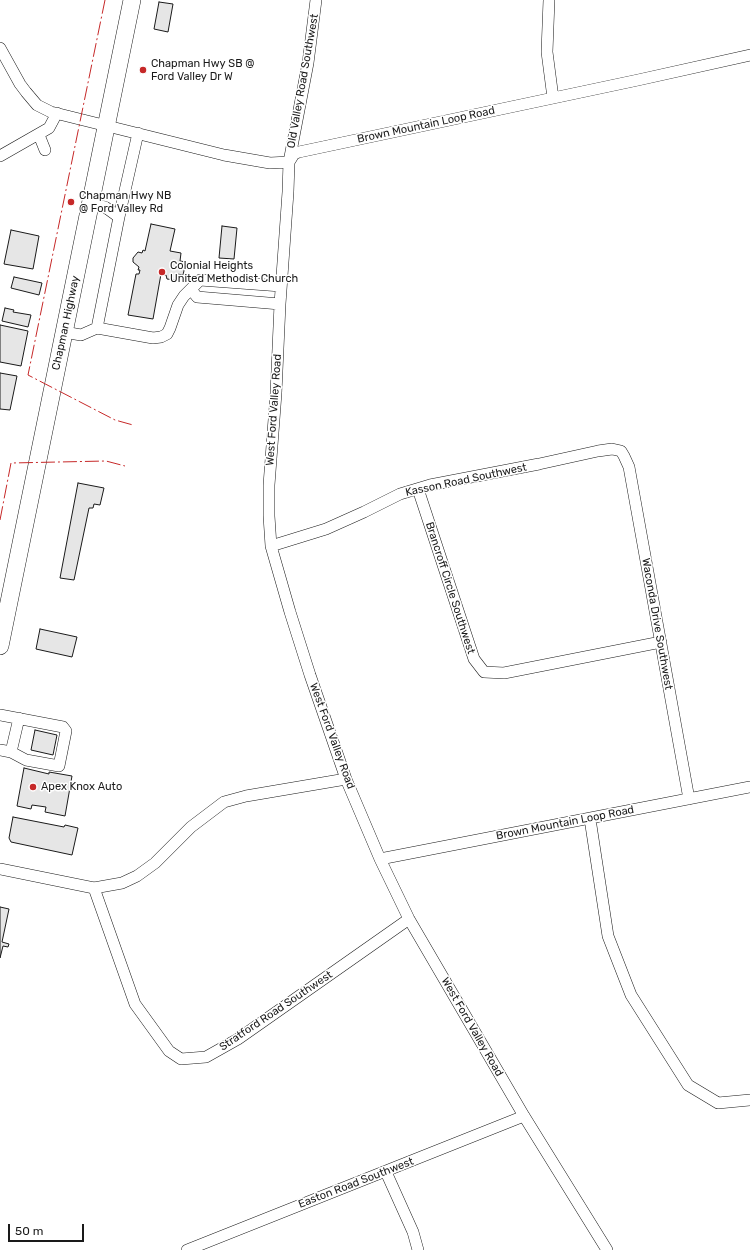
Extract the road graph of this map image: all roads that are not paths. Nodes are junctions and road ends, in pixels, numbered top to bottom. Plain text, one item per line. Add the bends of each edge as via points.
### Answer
1 (132, 0) edge
2 (316, 0) edge
3 (549, 0) edge
4 (0, 48) edge
5 (750, 55) edge
6 (553, 98) junction
7 (57, 113) junction
8 (107, 125) junction
9 (138, 133) junction
10 (39, 135) junction
11 (46, 150) dead end
12 (0, 156) edge
13 (289, 162) junction
14 (91, 204) junction
15 (119, 216) junction
16 (281, 286) junction
17 (191, 289) junction
18 (280, 304) junction
19 (97, 328) junction
20 (64, 332) junction
21 (621, 451) joint
22 (418, 489) junction
23 (271, 546) junction
24 (661, 642) junction
25 (0, 646) edge
26 (0, 715) edge
27 (19, 718) junction
28 (0, 750) edge
29 (11, 752) junction
30 (346, 779) junction
31 (750, 787) edge
32 (689, 799) junction
33 (590, 819) junction
34 (380, 859) junction
35 (0, 869) edge
36 (94, 888) junction
37 (409, 919) junction
38 (750, 1100) edge
39 (524, 1116) junction
40 (386, 1172) junction
41 (187, 1250) edge
42 (418, 1250) edge
43 (607, 1250) edge

1 - 8 highway, Chapman Highway
2 - 13 street, Old Valley Road Southwest via 308,63
3 - 6 street via 547,52
4 - 7 street via 20,84 37,105
5 - 6 street, Brown Mountain Loop Road
6 - 13 street, Brown Mountain Loop Road via 299,152 294,154
7 - 8 street
7 - 10 street via 49,128
8 - 9 street
8 - 14 highway, Chapman Highway
9 - 13 street via 224,155 270,163
9 - 15 street
10 - 11 street
10 - 12 street
13 - 16 street, West Ford Valley Road
14 - 15 street via 105,207
14 - 20 highway, Chapman Highway
15 - 19 street
16 - 17 street via 200,280
16 - 18 street, West Ford Valley Road
17 - 18 street via 197,297
17 - 19 street via 178,305 168,334 161,337 153,338
18 - 23 street, West Ford Valley Road via 269,485
19 - 20 street via 81,335
20 - 25 highway, Chapman Highway
21 - 22 street, Kasson Road Southwest via 598,451
21 - 24 street, Waconda Drive Southwest via 629,467
22 - 23 street, Kasson Road Southwest via 400,494 326,528
22 - 24 street, Brancroff Circle Southwest via 474,659 484,672 504,673
23 - 30 street, West Ford Valley Road via 290,612
24 - 32 street, Waconda Drive Southwest
26 - 27 street
27 - 29 street
27 - 29 street via 63,727 66,731 59,766 26,760
28 - 29 street
30 - 34 street, West Ford Valley Road
30 - 36 street via 224,802 191,827 155,863 137,876 122,883
31 - 32 street, Brown Mountain Loop Road
32 - 33 street, Brown Mountain Loop Road
33 - 34 street, Brown Mountain Loop Road
33 - 38 street via 608,936 631,995 688,1085 718,1103
34 - 37 street, West Ford Valley Road
35 - 36 street
36 - 37 street, Stratford Road Southwest via 135,1004 169,1051 181,1059 206,1057 238,1039
37 - 39 street, West Ford Valley Road
39 - 40 street, Easton Road Southwest
39 - 43 street, West Ford Valley Road
40 - 41 street, Easton Road Southwest
40 - 42 street via 413,1232

